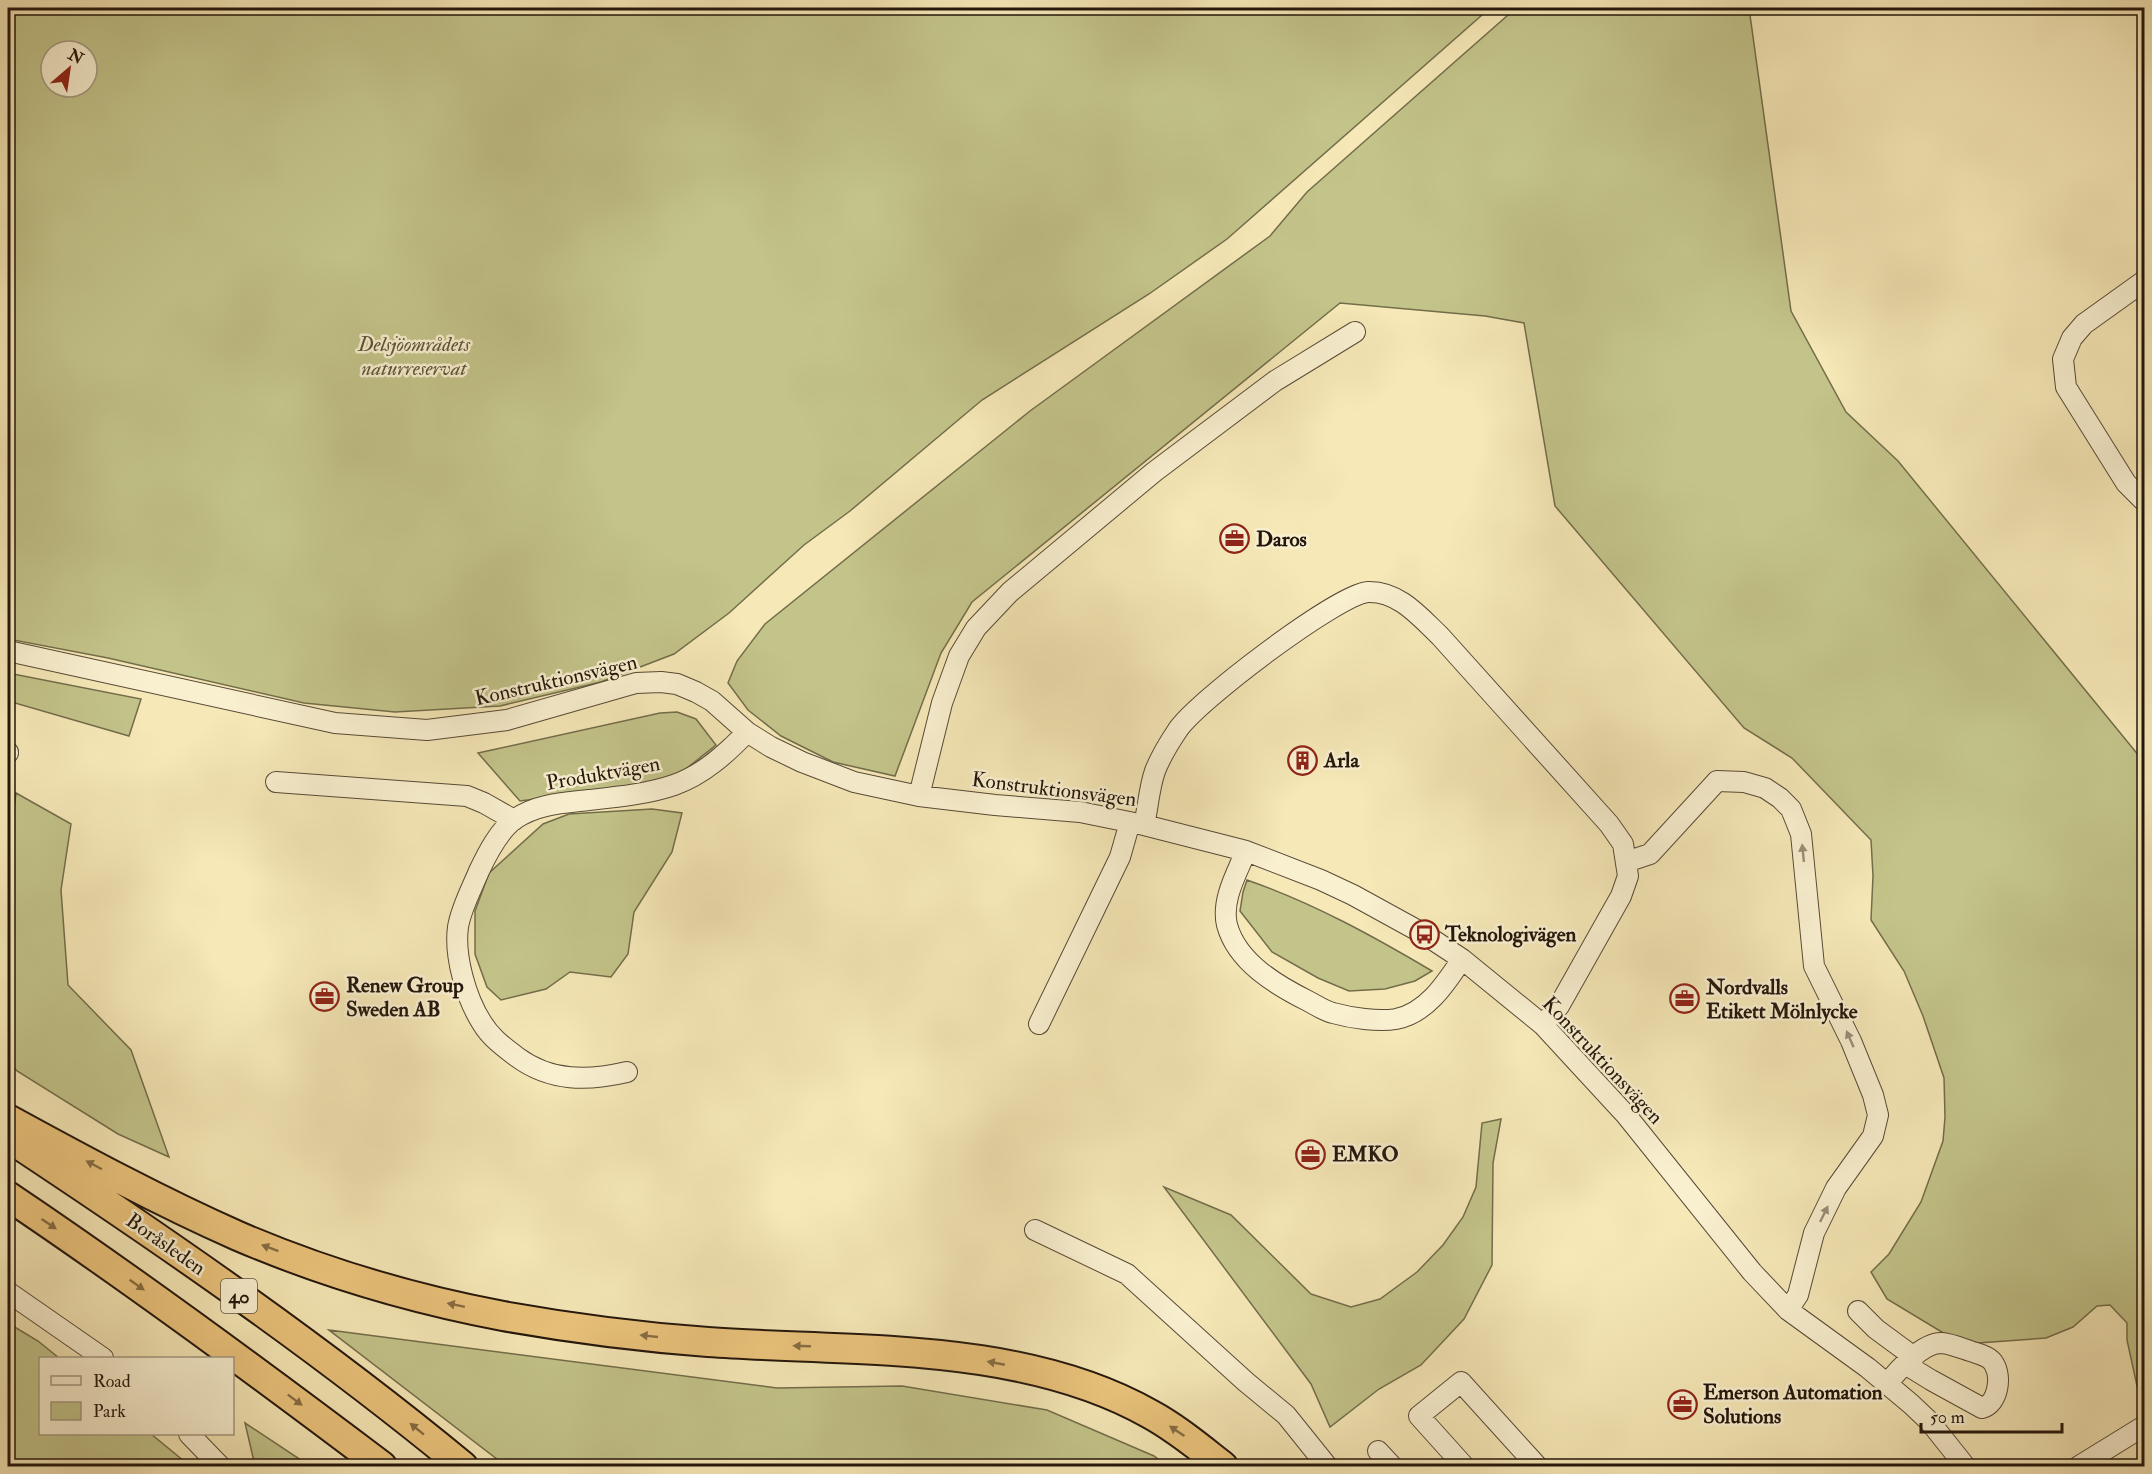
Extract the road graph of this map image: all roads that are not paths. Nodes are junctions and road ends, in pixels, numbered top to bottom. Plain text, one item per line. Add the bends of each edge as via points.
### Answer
1 (2145, 281) edge
2 (1355, 332) dead end
3 (2145, 501) edge
4 (8, 651) edge
5 (747, 732) junction
6 (276, 782) dead end
7 (919, 796) junction
8 (514, 820) junction
9 (1137, 824) junction
10 (1246, 851) junction
11 (1626, 862) junction
12 (1462, 959) junction
13 (1039, 1024) dead end
14 (1543, 1025) junction
15 (627, 1072) dead end
16 (8, 1119) edge
17 (8, 1137) edge
18 (8, 1196) edge
19 (1035, 1230) dead end
20 (8, 1292) edge
21 (1788, 1310) junction
22 (1858, 1311) dead end
23 (100, 1357) edge
24 (1887, 1384) junction
25 (2145, 1426) edge
26 (190, 1435) edge
27 (1378, 1451) dead end
28 (220, 1467) edge
29 (382, 1467) edge
30 (463, 1467) edge
31 (1223, 1467) edge
32 (1327, 1467) edge
33 (1392, 1467) edge
34 (1464, 1467) edge
35 (1537, 1467) edge
36 (1965, 1467) edge
37 (2079, 1467) edge

1 - 3 street via 2084,324 2062,359 2066,387 2126,483
2 - 7 street via 1275,381 1154,472 1010,592 983,620 959,656 942,703
4 - 5 street, Konstruktionsvägen via 335,723 427,730 507,720 636,683 662,682 677,684 712,701
5 - 7 street, Konstruktionsvägen via 792,757 854,782
5 - 8 street, Produktvägen via 716,762 675,785 547,805
6 - 8 street via 467,796
7 - 9 street, Konstruktionsvägen via 1080,812
8 - 15 street, Produktvägen via 483,862 458,926 460,966 481,1023 498,1043 521,1060 550,1073 600,1078
9 - 10 street, Konstruktionsvägen
9 - 11 street via 1155,771 1178,728 1224,685 1315,617 1348,597 1368,592 1389,595 1412,608 1440,636 1609,824 1623,844
9 - 13 street
10 - 12 street, Konstruktionsvägen via 1353,895
10 - 12 street via 1226,901 1227,925 1240,951 1262,974 1331,1013 1396,1019 1423,1008
11 - 14 street via 1628,876 1621,896 1559,1006
21 -> 11 street via 1798,1295 1814,1233 1836,1188 1873,1136 1878,1115 1851,1041 1814,966 1801,834 1791,809 1765,788 1717,781 1650,854
12 - 14 street, Konstruktionsvägen
14 - 21 street, Konstruktionsvägen via 1626,1115
31 -> 16 highway via 1150,1414 1106,1393 994,1362 871,1349 707,1342 588,1329 503,1316 419,1297 327,1269 240,1236 141,1190
30 -> 17 highway, Boråsleden / 40 via 258,1309
18 -> 29 highway, 40 via 225,1347
19 - 32 street via 1127,1274 1286,1415
20 - 23 street
21 - 24 street, Konstruktionsvägen
22 - 24 street via 1910,1360
24 - 36 street, Konstruktionsvägen via 1930,1422
25 - 37 street
26 - 28 street
27 - 33 street
34 - 35 street via 1419,1416 1461,1382

